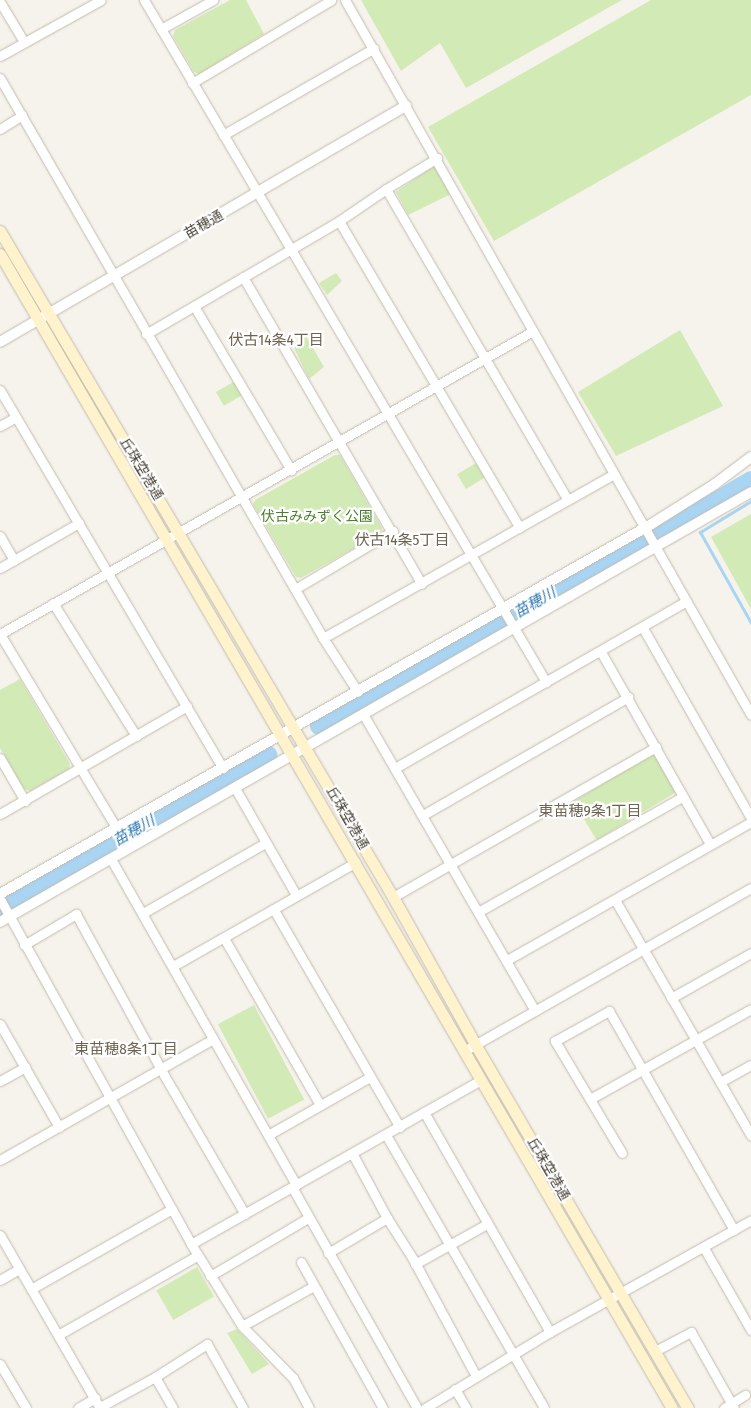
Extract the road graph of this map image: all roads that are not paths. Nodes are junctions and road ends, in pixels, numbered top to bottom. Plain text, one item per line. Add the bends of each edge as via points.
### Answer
1 (101, 0) edge
2 (144, 0) edge
3 (213, 0) edge
4 (331, 0) edge
5 (345, 0) edge
6 (0, 2) edge
7 (161, 29) junction
8 (24, 42) junction
9 (374, 48) junction
10 (0, 56) edge
11 (0, 78) edge
12 (192, 83) junction
13 (406, 106) junction
14 (22, 115) junction
15 (0, 129) edge
16 (223, 135) junction
17 (437, 158) junction
18 (386, 189) junction
19 (258, 193) junction
20 (339, 220) junction
21 (0, 231) edge
22 (292, 248) junction
23 (0, 254) edge
24 (115, 276) junction
25 (243, 277) junction
26 (194, 306) junction
27 (49, 315) junction
28 (39, 321) junction
29 (533, 331) junction
30 (146, 334) junction
31 (0, 342) edge
32 (485, 359) junction
33 (436, 387) junction
34 (0, 390) edge
35 (388, 414) junction
36 (16, 417) junction
37 (0, 426) edge
38 (340, 442) junction
39 (751, 457) edge
40 (291, 470) junction
41 (614, 474) junction
42 (751, 492) edge
43 (242, 497) junction
44 (568, 500) junction
45 (79, 523) junction
46 (520, 528) junction
47 (645, 529) junction
48 (393, 531) junction
49 (178, 533) junction
50 (0, 536) edge
51 (166, 540) junction
52 (654, 545) junction
53 (471, 556) junction
54 (14, 560) junction
55 (0, 568) edge
56 (109, 574) junction
57 (422, 584) junction
58 (295, 589) junction
59 (687, 601) junction
60 (54, 603) junction
61 (504, 611) junction
62 (512, 625) junction
63 (642, 628) junction
64 (323, 638) junction
65 (601, 652) junction
66 (546, 682) junction
67 (358, 692) junction
68 (628, 697) junction
69 (187, 706) junction
70 (363, 714) junction
71 (751, 715) edge
72 (294, 728) junction
73 (281, 735) junction
74 (136, 736) junction
75 (656, 747) junction
76 (306, 748) junction
77 (293, 755) junction
78 (0, 758) edge
79 (82, 768) junction
80 (223, 768) junction
81 (395, 768) junction
82 (235, 788) junction
83 (682, 797) junction
84 (25, 801) junction
85 (0, 814) edge
86 (423, 815) junction
87 (751, 820) edge
88 (117, 829) junction
89 (265, 843) junction
90 (710, 844) junction
91 (112, 859) junction
92 (356, 862) junction
93 (450, 866) junction
94 (751, 888) edge
95 (296, 895) junction
96 (393, 897) junction
97 (0, 898) edge
98 (614, 900) junction
99 (274, 910) junction
100 (478, 912) junction
101 (143, 913) junction
102 (5, 917) edge
103 (224, 938) junction
104 (24, 945) junction
105 (642, 950) junction
106 (751, 953) edge
107 (507, 960) junction
108 (173, 966) junction
109 (671, 998) junction
110 (751, 1009) edge
111 (535, 1011) junction
112 (0, 1024) edge
113 (213, 1039) junction
114 (695, 1040) junction
115 (475, 1044) junction
116 (464, 1051) junction
117 (751, 1065) edge
118 (25, 1067) junction
119 (161, 1068) junction
120 (641, 1072) junction
121 (370, 1077) junction
122 (481, 1080) junction
123 (0, 1081) edge
124 (720, 1082) junction
125 (111, 1098) junction
126 (590, 1099) junction
127 (320, 1105) junction
128 (424, 1112) junction
129 (747, 1120) edge
130 (59, 1127) junction
131 (400, 1127) junction
132 (268, 1135) junction
133 (386, 1135) junction
134 (751, 1136) edge
135 (352, 1153) junction
136 (622, 1153) dead end
137 (0, 1160) edge
138 (294, 1186) junction
139 (172, 1209) junction
140 (245, 1214) junction
141 (308, 1218) junction
142 (387, 1218) junction
143 (751, 1220) edge
144 (487, 1224) junction
145 (734, 1230) junction
146 (0, 1235) edge
147 (191, 1244) junction
148 (449, 1245) junction
149 (704, 1248) junction
150 (328, 1253) junction
151 (198, 1255) junction
152 (300, 1262) dead end
153 (415, 1264) junction
154 (19, 1269) junction
155 (210, 1276) junction
156 (0, 1280) edge
157 (314, 1286) junction
158 (31, 1289) junction
159 (620, 1292) junction
160 (609, 1299) junction
161 (242, 1326) junction
162 (751, 1330) edge
163 (550, 1332) junction
164 (58, 1335) junction
165 (655, 1351) junction
166 (513, 1355) junction
167 (0, 1364) edge
168 (476, 1376) junction
169 (155, 1377) junction
170 (455, 1389) junction
171 (745, 1395) dead end
172 (94, 1398) junction
173 (730, 1406) edge
174 (100, 1407) edge
175 (26, 1408) edge
176 (78, 1408) edge
177 (173, 1408) edge
178 (244, 1408) edge
179 (310, 1408) edge
180 (384, 1408) edge
181 (417, 1408) edge
182 (425, 1408) edge
183 (466, 1408) edge
184 (544, 1408) edge
185 (672, 1408) edge
186 (688, 1408) edge

1 - 8 street
2 - 7 street
3 - 7 street
4 - 12 street
5 - 9 street
6 - 8 street
7 - 12 street
8 - 10 street
9 - 13 street
9 - 16 street
11 - 14 street
12 - 16 street
13 - 17 street
13 - 19 street, 苗穂通
14 - 15 street
14 - 24 street
16 - 19 street
17 - 18 street
17 - 29 street
18 - 20 street
18 - 32 street
19 - 22 street
19 - 24 street, 苗穂通
20 - 22 street
20 - 33 street
21 - 27 main road, 丘珠空港通
22 - 25 street
22 - 35 street
23 - 28 main road, 丘珠空港通
24 - 27 street, 苗穂通
24 - 30 street
25 - 26 street
25 - 38 street
26 - 30 street
26 - 40 street
27 - 28 street, 苗穂通
27 - 49 main road, 丘珠空港通
28 - 31 street, 苗穂通
28 - 51 main road, 丘珠空港通
29 - 32 street
29 - 41 street
30 - 43 street
32 - 33 street
32 - 44 street
33 - 35 street
33 - 46 street
34 - 36 street
35 - 38 street
35 - 53 street
36 - 37 street
36 - 45 street
38 - 40 street
38 - 48 street
39 - 47 street
40 - 43 street
41 - 44 street
41 - 47 street
42 - 52 street
43 - 49 street
43 - 58 street
44 - 46 street
45 - 54 street
45 - 56 street
46 - 53 street
47 - 52 street
47 - 61 street
48 - 57 street
48 - 58 street
49 - 51 street
49 - 72 main road, 丘珠空港通
50 - 54 street
51 - 56 street
51 - 73 main road, 丘珠空港通
52 - 59 street
52 - 62 street
53 - 57 street
53 - 61 street
54 - 55 street
56 - 60 street
56 - 69 street
57 - 64 street
58 - 64 street
59 - 63 street
59 - 71 street
60 - 74 street
60 - 79 street via 0,634
61 - 62 street
61 - 67 street
62 - 66 street
62 - 70 street
63 - 65 street
63 - 87 street
64 - 67 street
65 - 66 street
65 - 68 street
66 - 81 street
67 - 72 street
68 - 75 street
68 - 86 street
69 - 74 street
69 - 80 street
70 - 76 street
70 - 81 street
72 - 73 street
72 - 76 main road, 丘珠空港通
73 - 77 main road, 丘珠空港通
73 - 80 street
74 - 79 street
75 - 83 street
75 - 93 street
76 - 77 street
76 - 96 main road, 丘珠空港通
77 - 82 street
77 - 92 main road, 丘珠空港通
78 - 84 street
79 - 84 street
79 - 88 street
80 - 88 street
81 - 86 street
82 - 89 street
82 - 91 street
83 - 90 street
83 - 100 street
84 - 85 street
86 - 93 street
87 - 90 street
88 - 97 street
89 - 95 street
89 - 101 street
90 - 98 street
91 - 101 street
91 - 102 street
92 - 95 street
92 - 116 main road, 丘珠空港通
93 - 96 street
93 - 100 street
94 - 105 street
95 - 99 street
96 - 115 main road, 丘珠空港通
97 - 102 street
98 - 105 street
98 - 107 street
99 - 103 street
99 - 121 street
100 - 107 street
101 - 108 street
102 - 104 street
103 - 108 street
103 - 127 street
104 - 119 street via 76,914
104 - 125 street
105 - 109 street
105 - 111 street
106 - 109 street
107 - 111 street
108 - 113 street
109 - 114 street
110 - 114 street
111 - 115 street
112 - 118 street
113 - 119 street
113 - 132 street
114 - 120 street
114 - 124 street
115 - 116 street
115 - 159 main road, 丘珠空港通
116 - 122 main road, 丘珠空港通
117 - 124 street
118 - 123 street
118 - 130 street
119 - 125 street
119 - 140 street
120 - 126 street
120 - 126 street via 609,1011 556,1041
120 - 145 street
121 - 127 street
121 - 131 street
122 - 128 street
122 - 160 main road, 丘珠空港通
124 - 129 street
125 - 130 street
125 - 139 street
126 - 136 street
127 - 132 street
128 - 131 street
128 - 144 street
129 - 134 street
130 - 137 street
131 - 133 street
132 - 138 street
133 - 135 street
133 - 148 street
135 - 138 street
135 - 142 street
138 - 140 street
138 - 141 street
139 - 147 street
139 - 158 street
140 - 147 street
141 - 150 street
141 - 155 street
142 - 150 street
142 - 153 street
143 - 145 street
144 - 148 street
144 - 163 street
145 - 149 street
146 - 154 street
147 - 151 street
148 - 153 street
148 - 166 street
149 - 159 street
149 - 162 street
150 - 181 street
151 - 155 street
151 - 164 street
152 - 157 street
153 - 168 street
154 - 156 street
154 - 158 street
155 - 161 street
157 - 161 street
157 - 180 street
158 - 164 street
159 - 160 street
159 - 165 main road, 丘珠空港通
160 - 163 street
160 - 185 main road, 丘珠空港通
161 - 179 street via 293,1378
163 - 166 street
164 - 172 street
165 - 173 street via 690,1332
165 - 186 main road, 丘珠空港通
166 - 168 street
166 - 184 street
167 - 175 street
168 - 170 street
169 - 174 street
169 - 177 street
169 - 178 street via 207,1344
170 - 182 street
170 - 183 street
171 - 173 street
172 - 174 street
172 - 176 street

